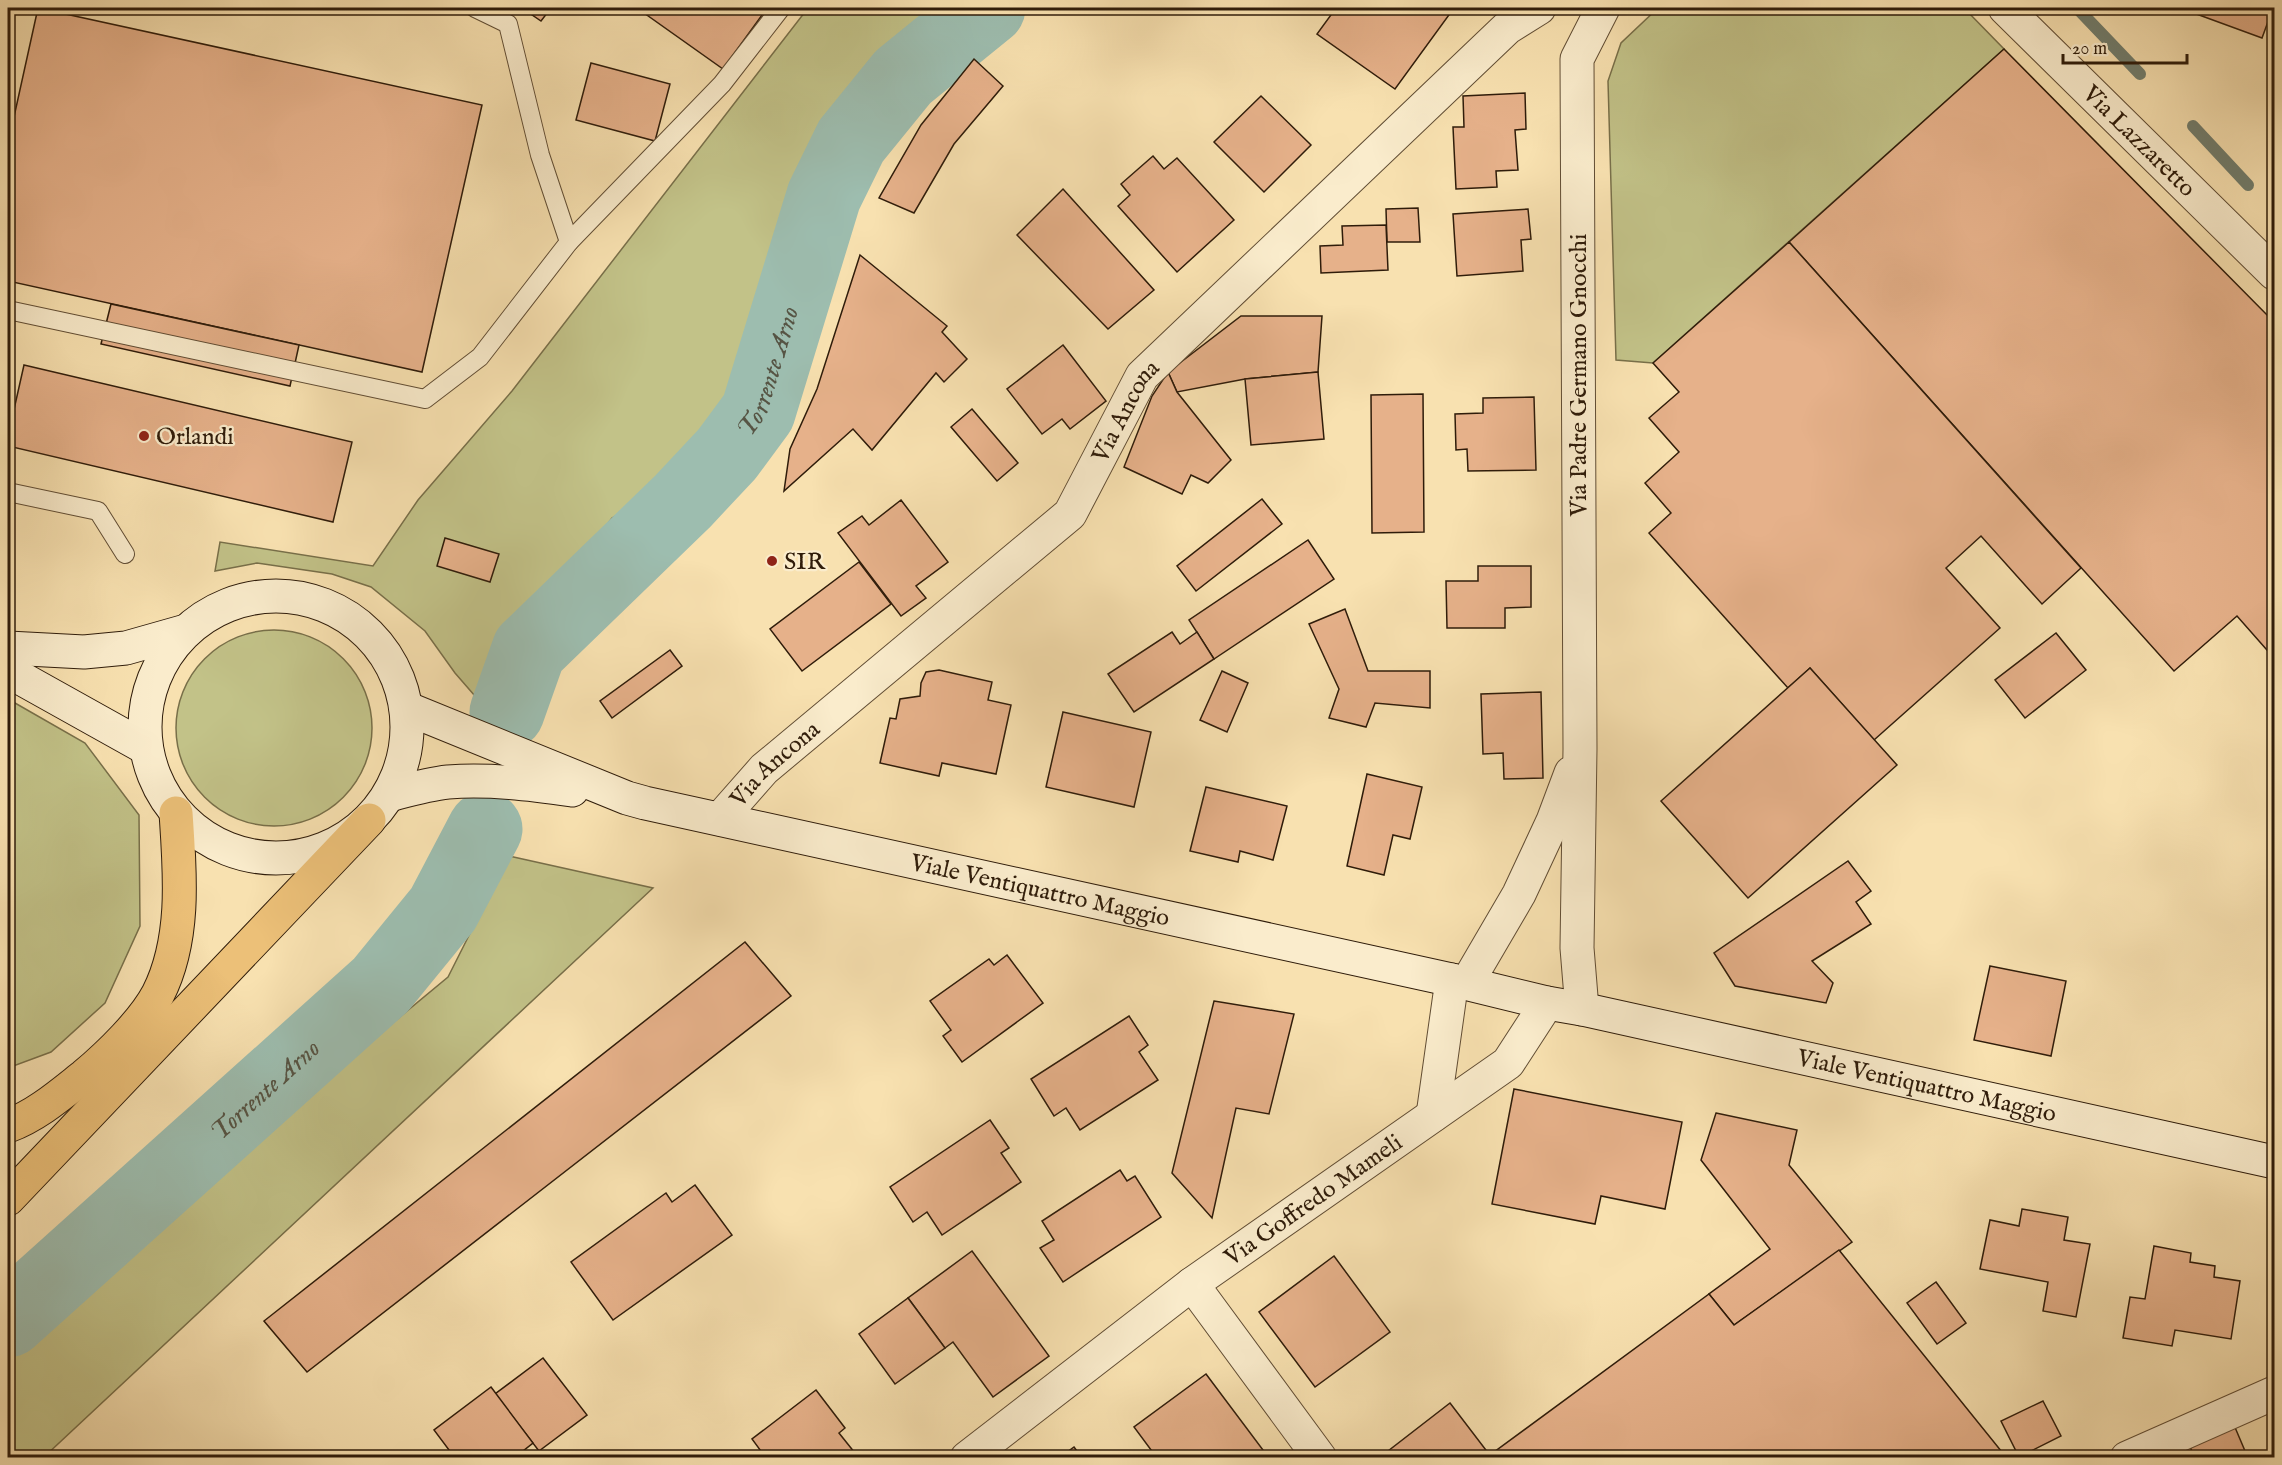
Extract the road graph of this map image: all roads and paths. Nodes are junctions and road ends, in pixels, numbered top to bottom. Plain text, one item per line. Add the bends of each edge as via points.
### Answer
1 (475, 8) edge
2 (781, 8) edge
3 (1539, 8) edge
4 (1603, 8) edge
5 (2005, 8) edge
6 (568, 242) junction
7 (2274, 273) edge
8 (8, 310) edge
9 (8, 492) edge
10 (125, 554) dead end
11 (186, 631) junction
12 (8, 648) edge
13 (8, 671) edge
14 (406, 708) junction
15 (146, 748) junction
16 (1580, 749) junction
17 (389, 795) junction
18 (627, 798) junction
19 (176, 813) junction
20 (720, 819) junction
21 (369, 820) junction
22 (1460, 982) junction
23 (1547, 1004) junction
24 (1582, 1009) junction
25 (1433, 1115) junction
26 (8, 1126) edge
27 (2274, 1162) edge
28 (8, 1199) edge
29 (1192, 1284) junction
30 (2274, 1393) edge
31 (967, 1458) edge
32 (1320, 1458) edge
33 (2127, 1458) edge

1 - 6 lane via 508,24 540,155
2 - 6 lane via 722,84
3 - 20 street, Via Ancona via 1507,27 1142,376 1070,514 764,769
4 - 16 street, Via Padre Germano Gnocchi via 1576,59
5 - 7 street, Via Lazzaretto
6 - 8 lane via 480,357 425,399
9 - 10 lane via 98,511
11 - 12 street via 126,648 84,652
11 - 14 street via 212,613 241,601 273,596 304,599 334,610 361,627 383,650 398,678
11 - 15 street via 156,672 147,697
13 - 15 street
14 - 17 street via 405,753
14 - 18 street, Viale Ventiquattro Maggio
15 - 19 street via 162,794
16 - 22 street, Via Padre Germano Gnocchi via 1553,821 1519,894
16 - 24 street, Via Padre Germano Gnocchi via 1576,948
17 - 18 street, Viale Ventiquattro Maggio via 446,783 503,781
17 - 21 street
18 - 20 street, Viale Ventiquattro Maggio
19 - 21 street via 198,834 225,849 255,858 317,853 345,840
19 - 26 highway via 178,915 166,976 157,996 135,1026 94,1067 36,1112
20 - 22 street, Viale Ventiquattro Maggio
21 - 28 highway
22 - 23 street, Viale Ventiquattro Maggio
22 - 25 street
23 - 24 street, Viale Ventiquattro Maggio
23 - 25 street, Via Goffredo Mameli via 1508,1063
24 - 27 street, Viale Ventiquattro Maggio
25 - 29 street, Via Goffredo Mameli
29 - 31 street, Via Goffredo Mameli
29 - 32 street
30 - 33 street

